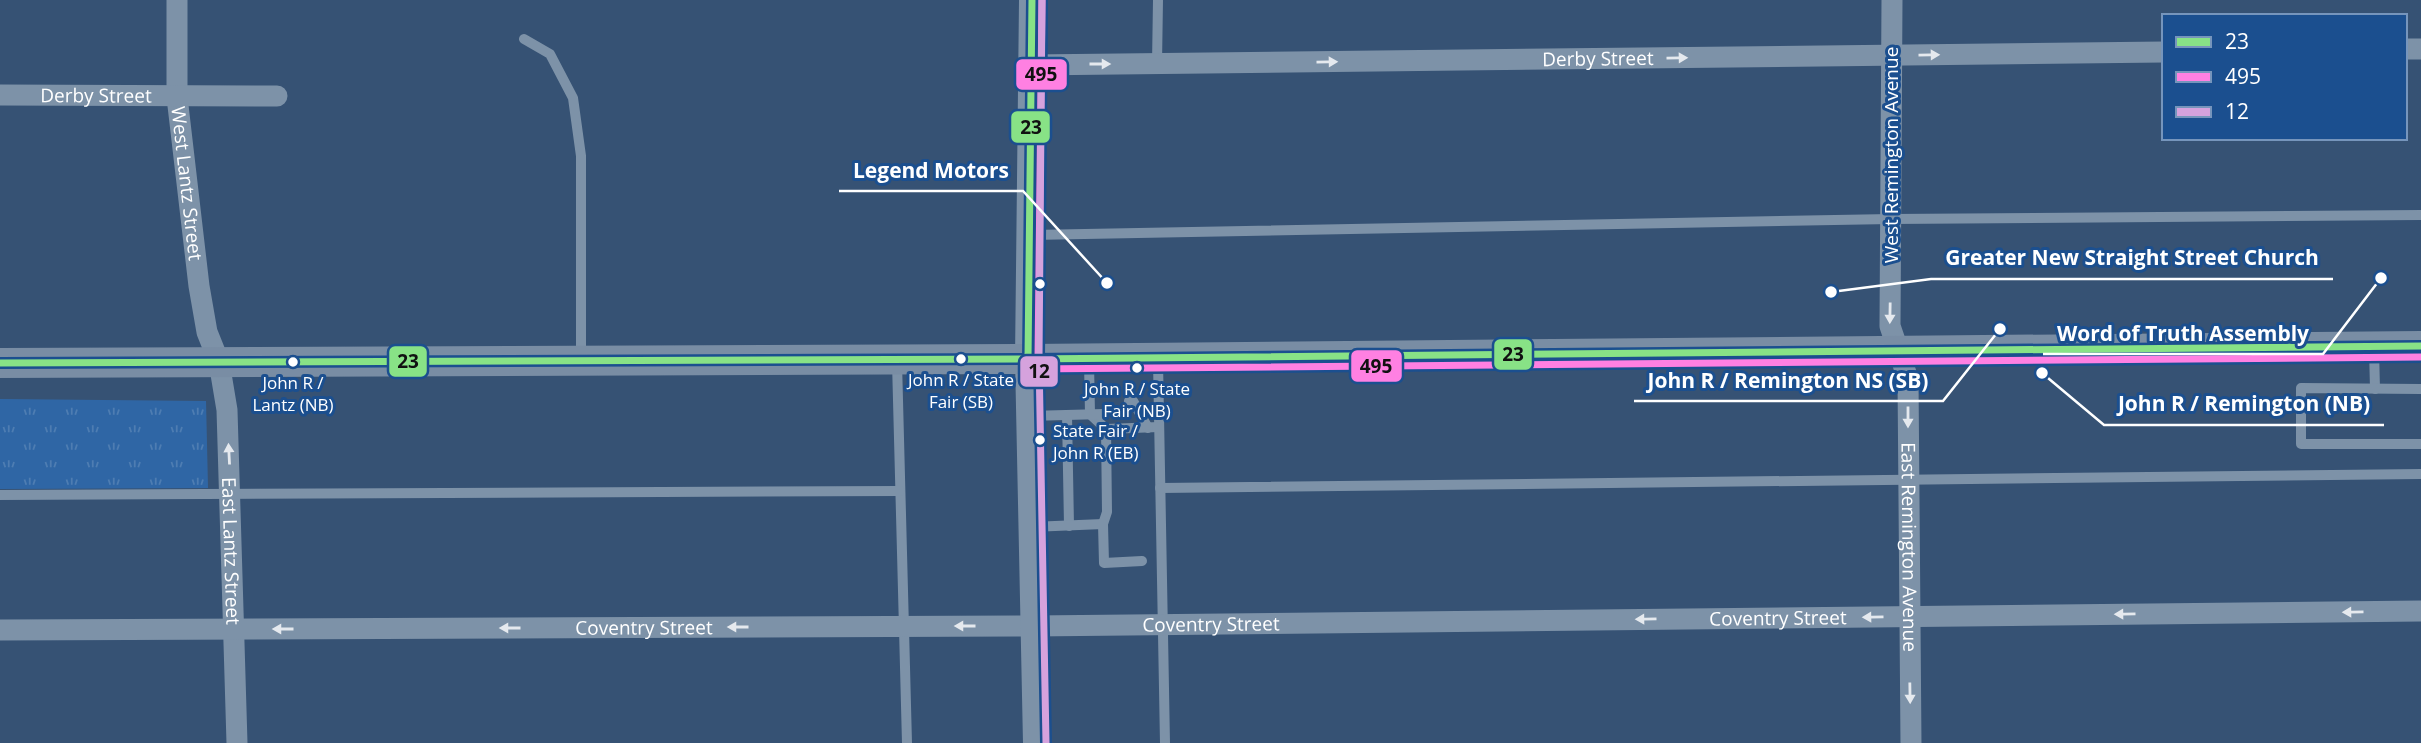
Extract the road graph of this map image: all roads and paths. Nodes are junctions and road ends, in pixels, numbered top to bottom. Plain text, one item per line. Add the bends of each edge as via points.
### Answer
1 (177, 0) edge
2 (1032, 0) edge
3 (1158, 0) edge
4 (1892, 0) edge
5 (524, 39) dead end
6 (2162, 52) edge
7 (1892, 55) junction
8 (1157, 64) junction
9 (1031, 65) junction
10 (0, 95) edge
11 (277, 96) dead end
12 (177, 97) junction
13 (2421, 215) edge
14 (1891, 219) junction
15 (1028, 235) junction
16 (2421, 346) edge
17 (2374, 347) junction
18 (1898, 350) junction
19 (1158, 358) junction
20 (897, 359) junction
21 (1028, 359) junction
22 (1089, 359) junction
23 (581, 361) junction
24 (219, 362) junction
25 (0, 363) edge
26 (2375, 388) junction
27 (2421, 389) edge
28 (1102, 401) dead end
29 (1129, 401) dead end
30 (1090, 402) junction
31 (1090, 414) junction
32 (1103, 414) dead end
33 (1029, 415) junction
34 (1067, 415) junction
35 (1154, 427) junction
36 (1106, 429) junction
37 (2421, 444) edge
38 (2421, 474) edge
39 (1909, 478) junction
40 (1160, 488) junction
41 (900, 491) junction
42 (231, 493) junction
43 (0, 495) edge
44 (1103, 524) junction
45 (1069, 526) junction
46 (1031, 527) junction
47 (1142, 561) dead end
48 (2421, 611) edge
49 (1909, 617) junction
50 (1163, 625) junction
51 (904, 626) junction
52 (1033, 626) junction
53 (234, 629) junction
54 (0, 630) edge
55 (237, 743) edge
56 (907, 743) edge
57 (1036, 743) edge
58 (1165, 743) edge
59 (1911, 743) edge

1 - 12 street, West Lantz Street
2 - 9 street
3 - 8 lane
4 - 7 street, West Remington Avenue
5 - 23 lane via 550,54 573,98 581,156
7 -> 6 street, Derby Street
8 -> 7 street, Derby Street
7 - 14 street, West Remington Avenue
9 -> 8 street, Derby Street
9 - 15 street
10 - 12 street, Derby Street
11 - 12 street, Derby Street
12 - 24 street, West Lantz Street via 199,286 207,332
13 - 14 lane
14 - 15 lane
14 -> 18 street, West Remington Avenue via 1890,326
15 - 21 street
16 - 17 main road
17 - 18 main road
17 - 26 lane
18 - 19 main road
18 -> 39 street, East Remington Avenue via 1908,379
19 - 22 main road
19 - 35 lane
20 - 21 main road
20 - 23 main road
20 - 41 lane
21 - 22 main road
21 - 33 street
22 - 30 lane
23 - 24 main road
24 - 25 main road
42 -> 24 street, East Lantz Street via 227,410
26 - 27 lane
26 - 37 lane via 2301,388 2301,444
28 - 30 lane
29 - 35 lane via 1133,401 1134,413
30 - 31 lane
31 - 32 lane
31 - 34 lane
31 - 36 lane
33 - 34 lane
33 - 46 street
34 - 45 lane via 1073,455
35 - 36 lane
35 - 40 lane
36 - 44 lane via 1107,512
38 - 39 lane
39 - 40 lane
39 - 49 street, East Remington Avenue
40 - 50 lane
41 - 42 lane
41 - 51 lane
42 - 43 lane
42 - 53 street, East Lantz Street
44 - 45 lane
44 - 47 lane via 1104,563
45 - 46 lane
46 - 52 street
48 -> 49 street, Coventry Street
49 -> 50 street, Coventry Street
49 -> 59 street, East Remington Avenue
50 - 52 street, Coventry Street
50 - 58 lane
52 -> 51 street, Coventry Street
51 -> 53 street, Coventry Street
51 - 56 lane
52 - 57 street
53 - 54 street, Coventry Street
53 - 55 street, East Lantz Street

